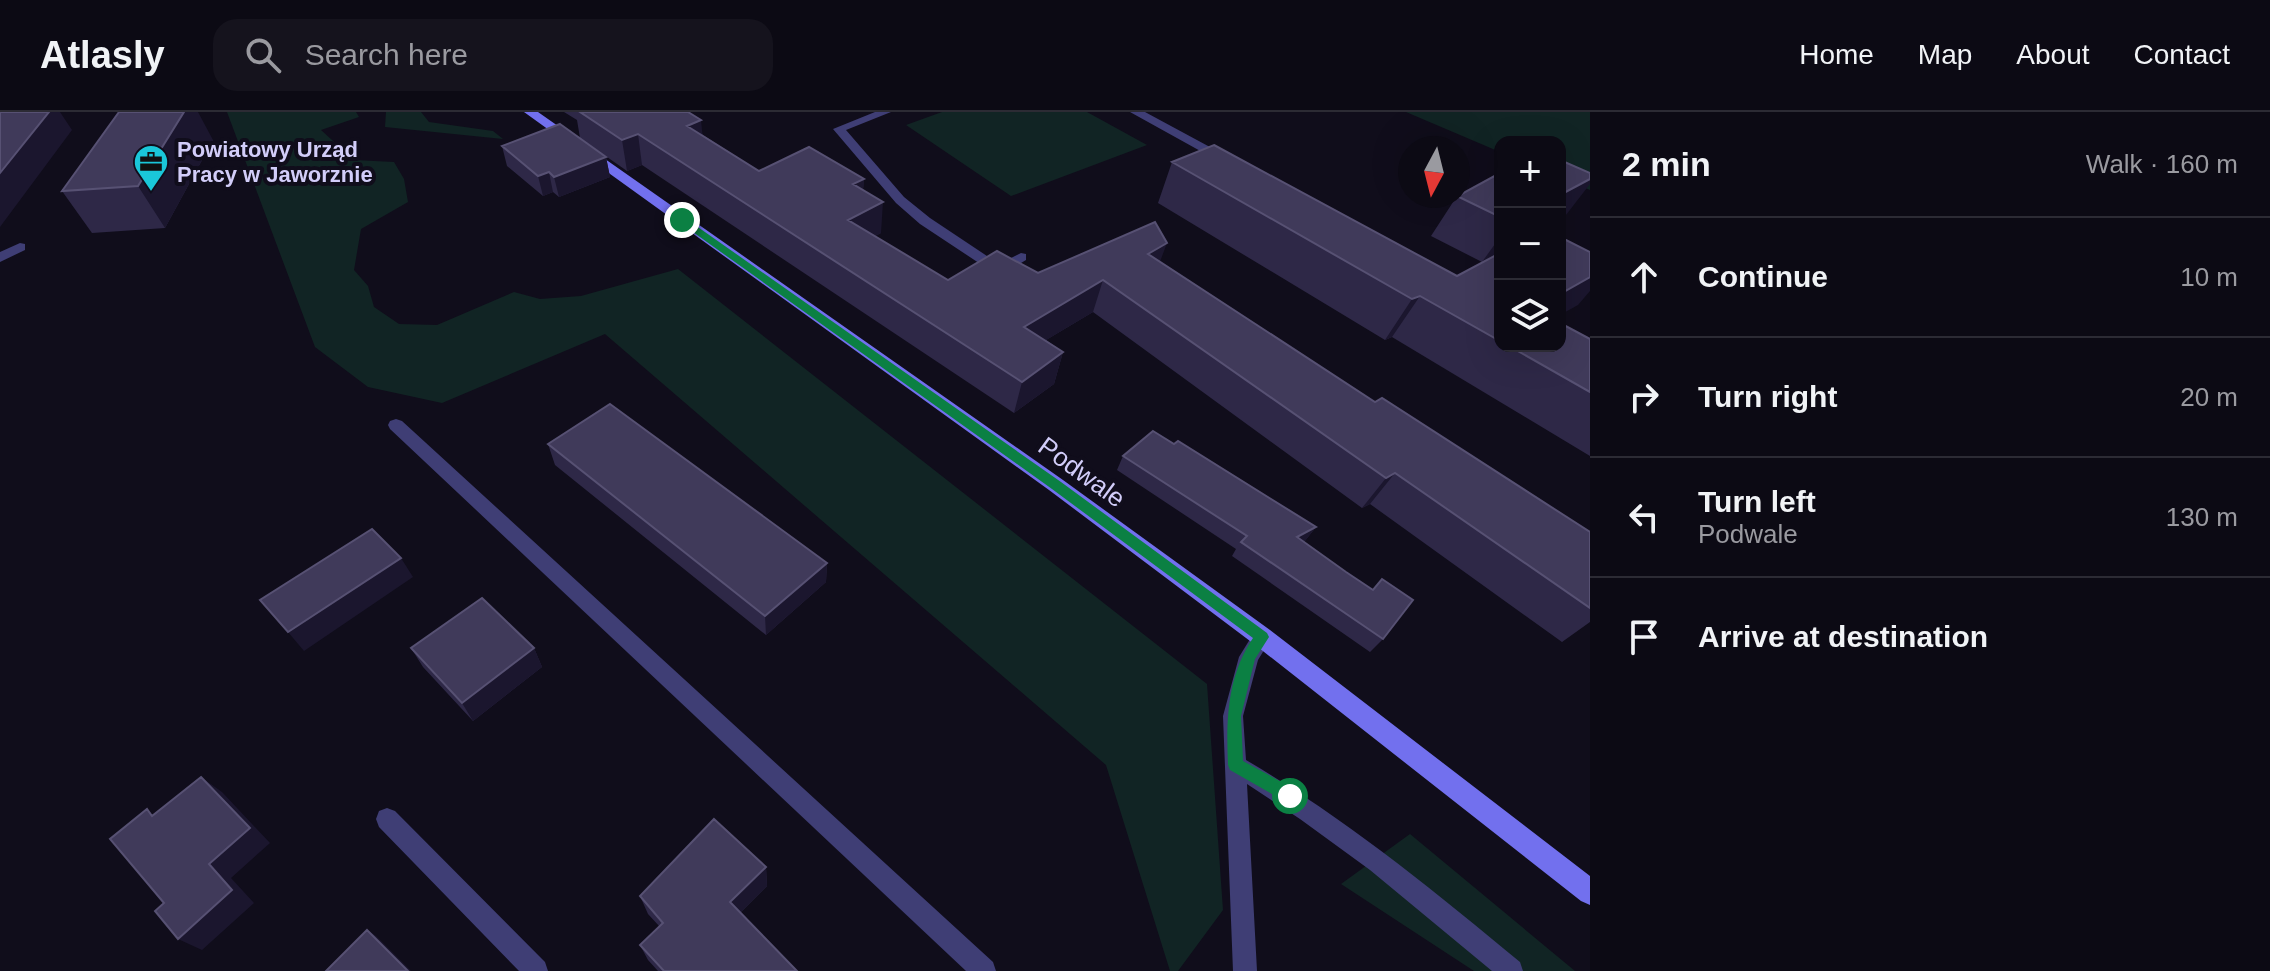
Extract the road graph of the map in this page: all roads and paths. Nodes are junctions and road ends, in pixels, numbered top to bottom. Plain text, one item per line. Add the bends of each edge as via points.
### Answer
1 (530, 112) edge
2 (885, 112) edge
3 (1136, 112) edge
4 (1243, 168) edge
5 (20, 247) dead end
6 (1021, 257) dead end
7 (0, 258) edge
8 (396, 425) dead end
9 (1262, 637) junction
10 (1235, 765) junction
11 (387, 819) dead end
12 (1590, 892) edge
13 (536, 971) edge
14 (984, 971) edge
15 (1245, 971) edge
16 (1511, 971) edge

1 - 9 street, Podwale
2 - 6 lane via 839,129 891,191 925,221 999,270
3 - 4 street
5 - 7 street
8 - 14 lane
9 - 10 lane via 1249,657 1233,716
9 - 12 street, Podwale
10 - 15 lane
10 - 16 lane via 1290,796
11 - 13 lane

